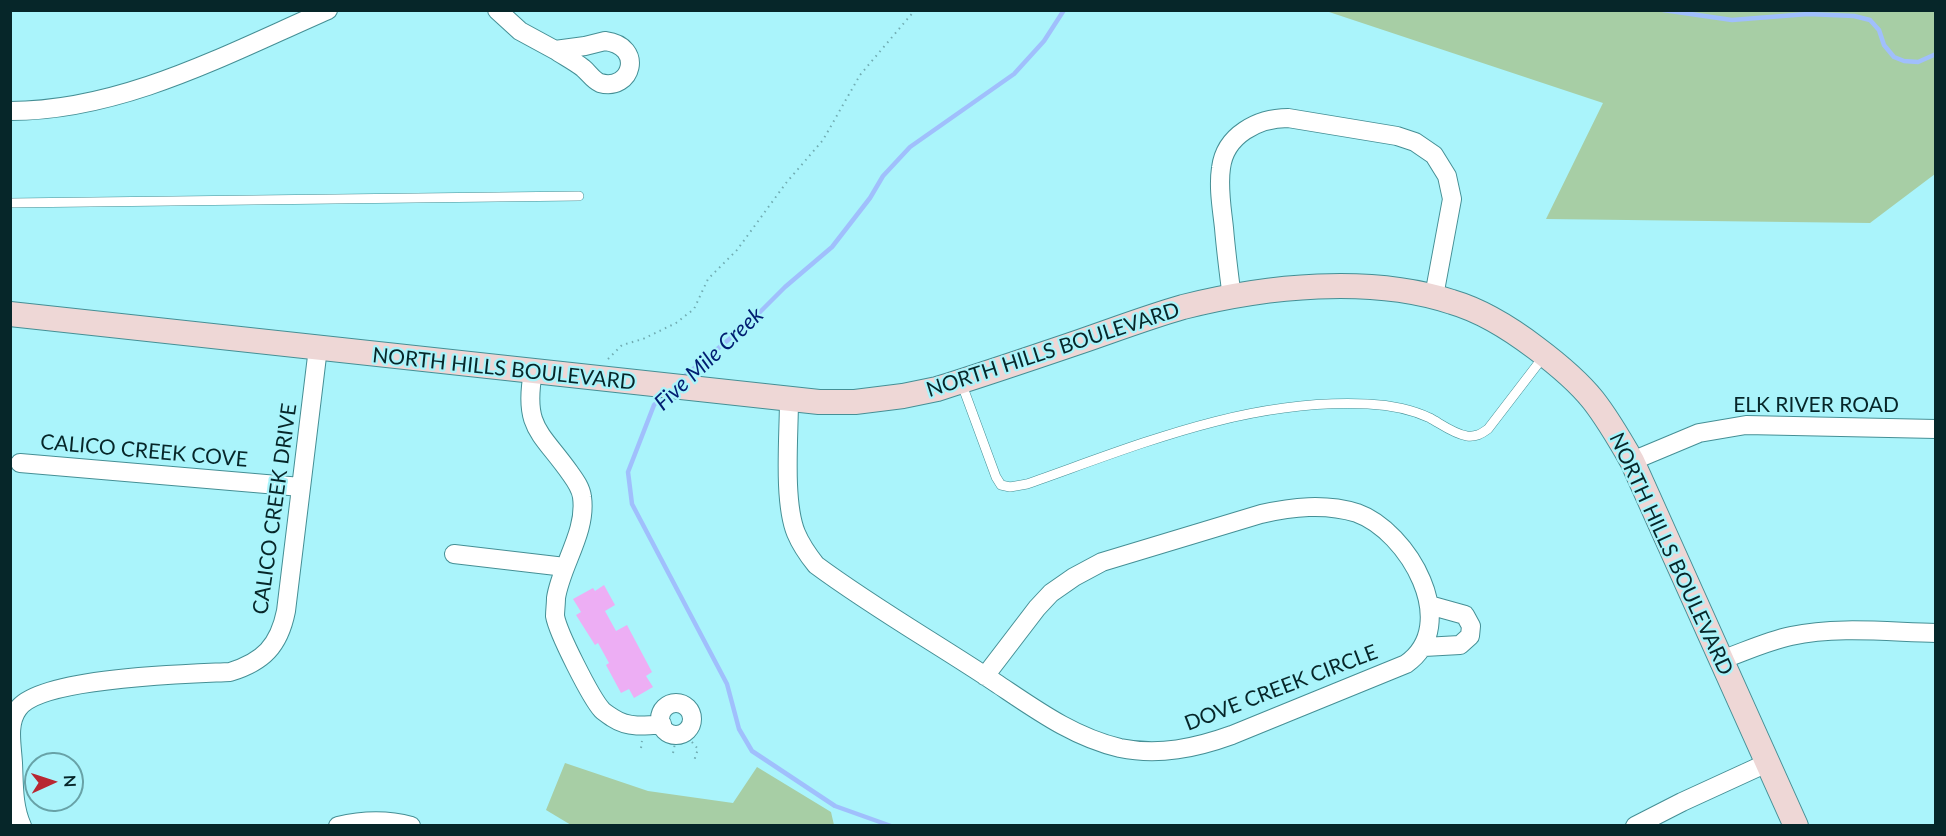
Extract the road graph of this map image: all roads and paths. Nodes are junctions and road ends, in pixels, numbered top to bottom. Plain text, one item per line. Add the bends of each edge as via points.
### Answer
1 (328, 10) edge
2 (498, 10) edge
3 (915, 10) edge
4 (555, 50) dead end
5 (10, 111) edge
6 (579, 196) dead end
7 (10, 203) edge
8 (1434, 296) junction
9 (1232, 298) junction
10 (10, 314) edge
11 (318, 348) junction
12 (1545, 354) junction
13 (532, 372) junction
14 (603, 380) junction
15 (961, 382) junction
16 (789, 399) junction
17 (1935, 429) edge
18 (1632, 461) junction
19 (20, 463) dead end
20 (301, 487) junction
21 (454, 554) dead end
22 (565, 567) junction
23 (1430, 605) junction
24 (1935, 633) edge
25 (1424, 647) junction
26 (1721, 660) junction
27 (985, 676) junction
28 (662, 724) junction
29 (680, 734) junction
30 (673, 753) dead end
31 (694, 760) dead end
32 (1767, 763) junction
33 (22, 825) edge
34 (338, 825) edge
35 (411, 825) edge
36 (1635, 825) edge
37 (1796, 825) edge

1 - 5 street via 153,84 95,101
2 - 4 street via 520,31
3 - 14 path via 860,75 823,140 737,250 708,279 694,309 676,323 622,345 609,358
6 - 7 lane
8 - 9 street, NORTH HILLS BOULEVARD via 1340,287
8 - 9 street via 1452,199 1447,176 1434,155 1415,142 1396,136 1273,118 1243,131 1222,162 1220,195
8 - 12 street, NORTH HILLS BOULEVARD via 1495,321
9 - 15 street, NORTH HILLS BOULEVARD via 1151,317
10 - 11 street, NORTH HILLS BOULEVARD
11 - 13 street, NORTH HILLS BOULEVARD
11 - 20 street, CALICO CREEK DRIVE
12 - 15 lane via 1488,429 1475,436 1393,407 1285,407 1197,425 1010,487 1001,485 996,477
12 - 18 street, NORTH HILLS BOULEVARD via 1592,399
13 - 14 street, NORTH HILLS BOULEVARD
13 - 22 street via 533,424 582,496 580,520
14 - 16 street, NORTH HILLS BOULEVARD
15 - 16 street, NORTH HILLS BOULEVARD via 903,396 855,402
16 - 27 street, DOVE CREEK CIRCLE via 789,504 804,550 831,576
17 - 18 street, ELK RIVER ROAD via 1746,425 1700,433
18 - 26 street, NORTH HILLS BOULEVARD
19 - 20 street, CALICO CREEK COVE
20 - 33 street, CALICO CREEK DRIVE via 286,611 278,638 269,650 247,667 230,672 94,681 26,701 11,724 14,790
21 - 22 street
22 - 28 street via 555,616 594,699 602,710 628,725
23 - 25 street via 1431,630
23 - 25 street via 1465,615 1471,626 1470,636 1460,645
23 - 27 street via 1410,559 1382,528 1341,509 1287,508 1102,562 1074,577 1037,608
24 - 26 street via 1808,633 1772,641
25 - 27 street, DOVE CREEK CIRCLE via 1406,664 1374,678 1204,745 1163,751 1122,748 1088,738 1058,724
26 - 32 street, NORTH HILLS BOULEVARD
28 - 29 street via 668,732
28 - 29 street via 664,709 682,704 690,710 692,720 688,730
29 - 30 path
29 - 31 path via 698,749
32 - 36 street
32 - 37 street, NORTH HILLS BOULEVARD
34 - 35 street via 377,820

